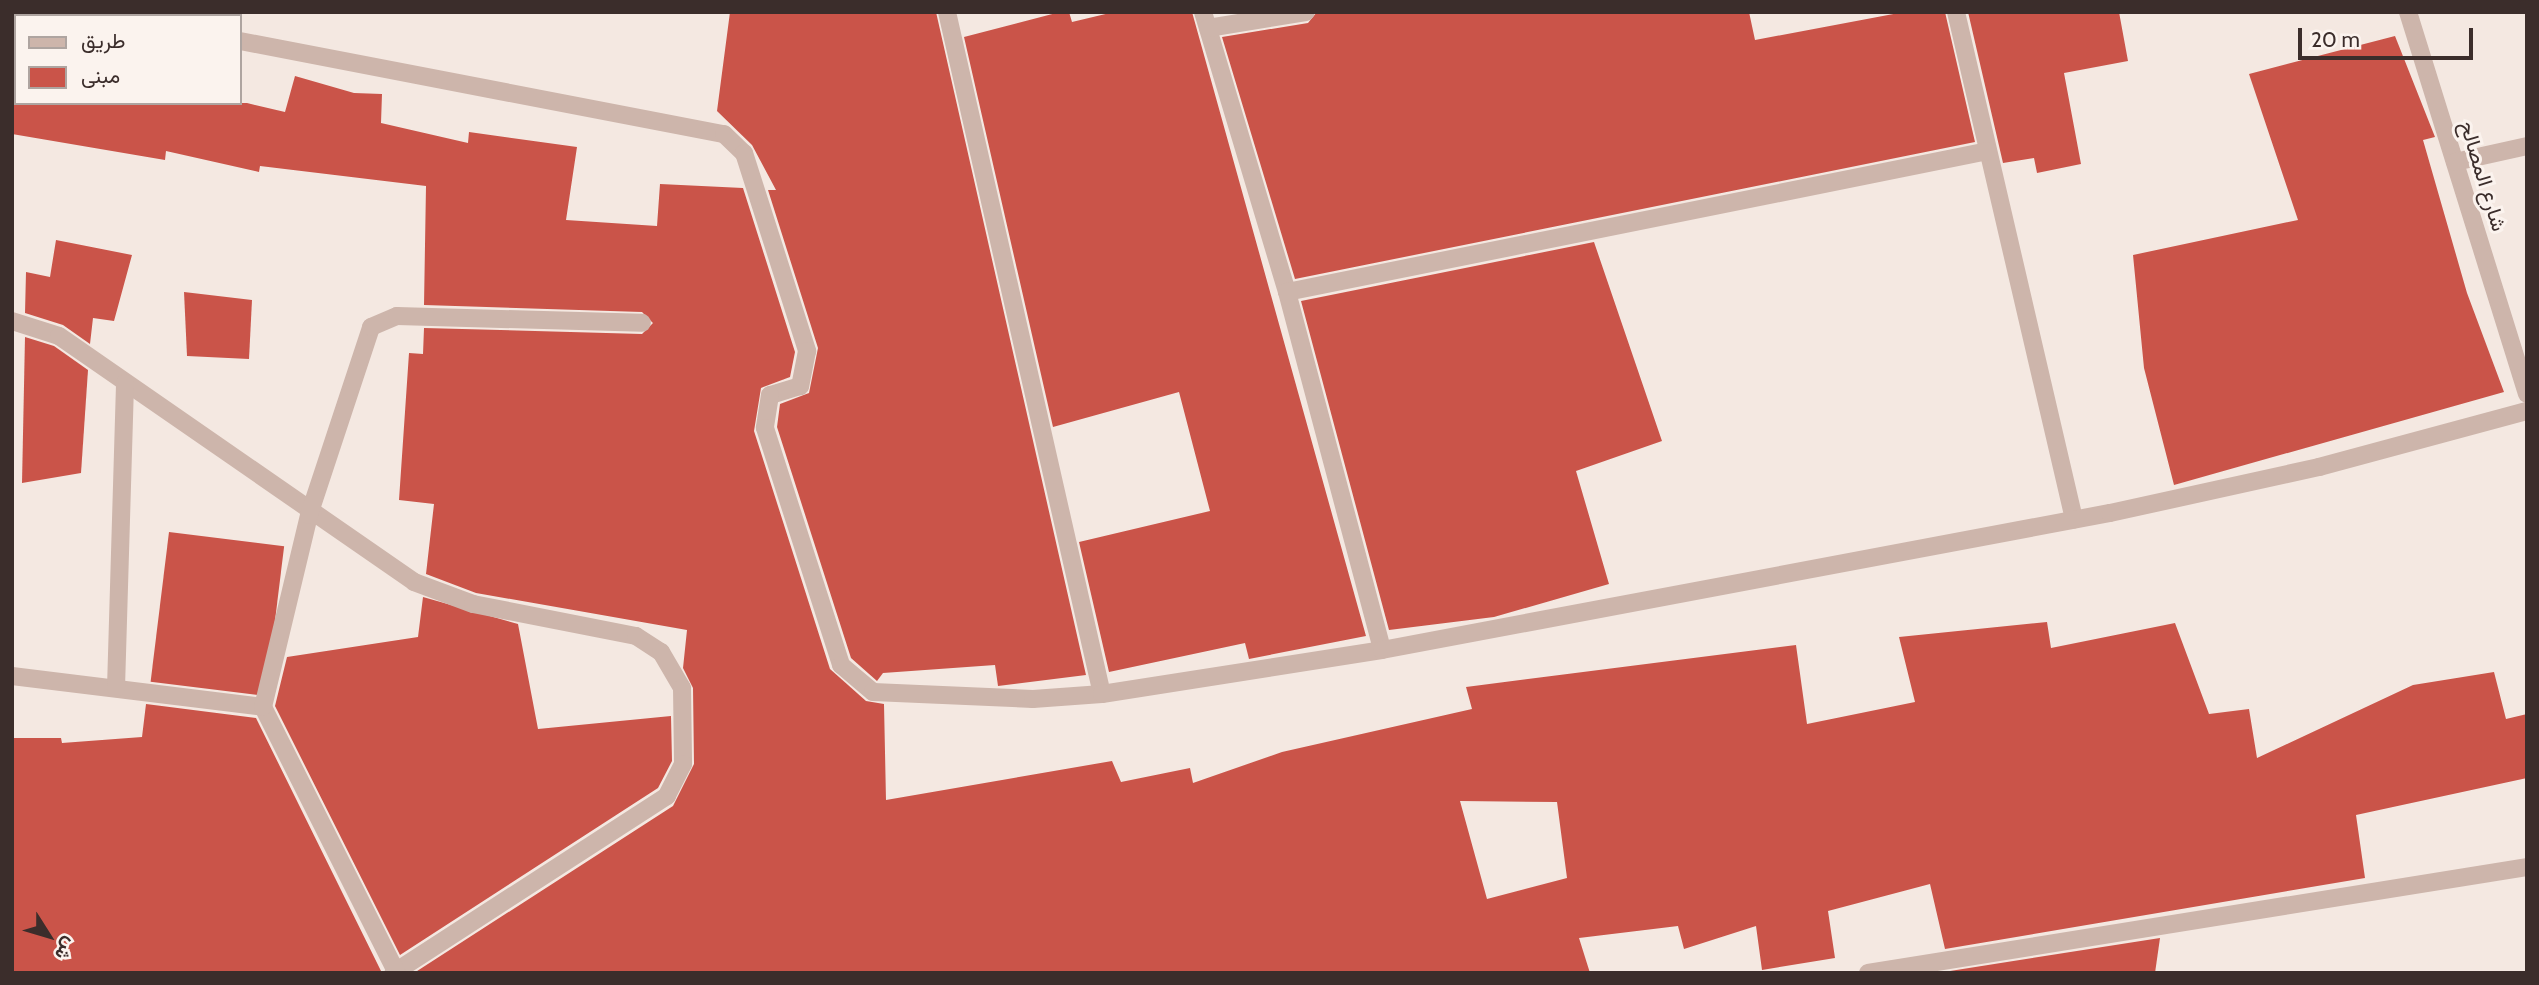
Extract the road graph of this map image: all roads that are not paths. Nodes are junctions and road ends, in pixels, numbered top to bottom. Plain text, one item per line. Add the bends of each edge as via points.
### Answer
1 (947, 12) edge
2 (1306, 12) edge
3 (1956, 12) edge
4 (2408, 12) edge
5 (1205, 20) edge
6 (242, 41) edge
7 (2527, 146) edge
8 (1988, 151) junction
9 (2455, 162) junction
10 (1287, 292) junction
11 (12, 321) edge
12 (642, 323) dead end
13 (125, 383) junction
14 (2527, 394) edge
15 (2527, 411) edge
16 (309, 514) junction
17 (2074, 519) junction
18 (1382, 650) junction
19 (12, 677) edge
20 (116, 688) junction
21 (1102, 694) junction
22 (263, 707) junction
23 (2527, 867) edge
24 (1897, 970) edge
25 (395, 972) edge
26 (1868, 973) edge

1 - 21 street
2 - 5 street
3 - 8 street
4 - 9 street, شارع المصالح
5 - 10 street
6 - 21 street via 724,134 744,153 756,178 807,351 800,386 770,395 765,428 841,665 873,691 905,696
7 - 9 street
8 - 10 street
8 - 17 street
9 - 14 street, شارع المصالح
10 - 18 street
11 - 13 street via 59,336
12 - 16 street via 397,316 371,327
13 - 16 street
13 - 20 street
15 - 17 street via 2319,467
16 - 22 street
16 - 25 street via 414,582 473,604 636,636 661,652 682,688 683,764 667,796
17 - 18 street
18 - 21 street
19 - 20 street
20 - 22 street
22 - 25 street
23 - 24 street
24 - 26 street

